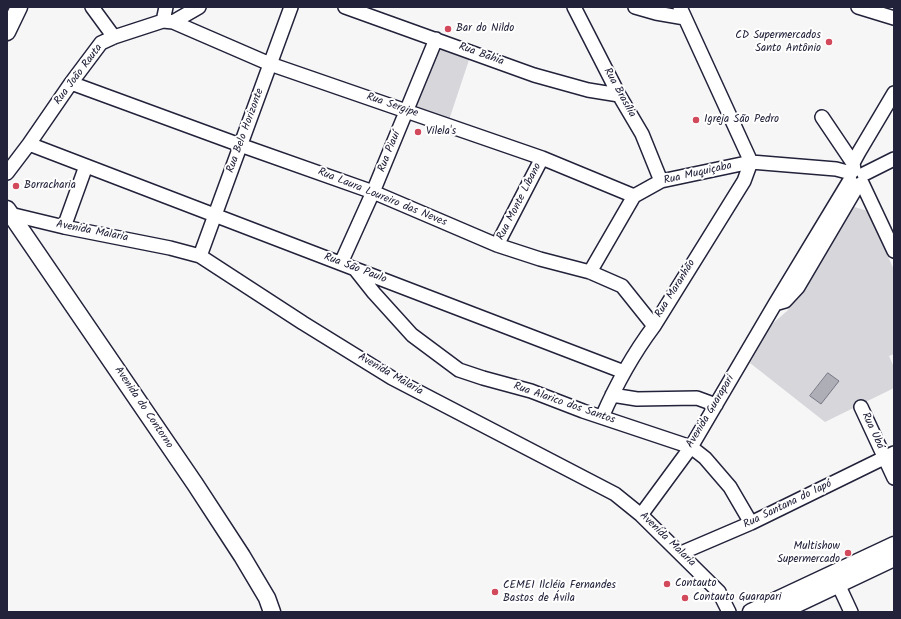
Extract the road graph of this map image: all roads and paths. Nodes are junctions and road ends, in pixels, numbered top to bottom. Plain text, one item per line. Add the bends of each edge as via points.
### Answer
1 (9, 7) edge
2 (19, 7) edge
3 (92, 7) edge
4 (166, 7) edge
5 (199, 7) edge
6 (291, 7) edge
7 (345, 7) edge
8 (574, 7) edge
9 (636, 7) edge
10 (858, 7) edge
11 (376, 12) edge
12 (682, 12) edge
13 (894, 18) edge
14 (168, 22) junction
15 (7, 32) edge
16 (114, 37) junction
17 (436, 39) junction
18 (270, 64) junction
19 (71, 83) junction
20 (894, 93) edge
21 (619, 95) junction
22 (407, 111) junction
23 (822, 117) dead end
24 (29, 144) junction
25 (240, 145) junction
26 (542, 158) junction
27 (894, 159) edge
28 (751, 162) junction
29 (86, 166) junction
30 (7, 173) edge
31 (856, 176) junction
32 (662, 181) junction
33 (373, 192) junction
34 (634, 196) junction
35 (9, 211) edge
36 (216, 215) junction
37 (64, 226) junction
38 (497, 245) junction
39 (894, 251) edge
40 (200, 256) junction
41 (340, 263) junction
42 (355, 268) junction
43 (590, 272) junction
44 (654, 326) junction
45 (624, 372) junction
46 (612, 395) junction
47 (716, 405) junction
48 (861, 407) dead end
49 (602, 417) junction
50 (691, 447) junction
51 (889, 456) edge
52 (894, 478) edge
53 (641, 515) junction
54 (751, 523) junction
55 (894, 545) edge
56 (681, 553) junction
57 (894, 558) edge
58 (838, 584) junction
59 (786, 607) edge
60 (272, 612) edge
61 (729, 612) edge
62 (752, 612) edge
63 (851, 612) edge

1 - 15 main road
2 - 15 main road
3 - 16 street
4 - 14 street
5 - 14 street, Rua João Rauta
6 - 18 street, Rua Belo Horizonte
7 - 11 street, Rua Bahia
8 - 21 street, Rua Brasília
9 - 12 street via 656,13
10 - 13 street
11 - 17 street, Rua Bahia
12 - 28 street
14 - 16 street, Rua João Rauta
14 - 18 street, Rua Sergipe
16 - 19 street, Rua João Rauta via 102,43
17 - 21 street, Rua Bahia via 534,75 588,90
17 - 22 street, Rua Piauí
18 - 22 street, Rua Sergipe
18 - 25 street, Rua Belo Horizonte
19 - 24 street, Rua João Rauta
19 - 25 street, Rua Laura Loureiro das Neves
20 - 31 street, Avenida Guarapari
21 - 32 street, Rua Brasília via 642,134
22 - 26 street, Rua Sergipe
22 - 33 street, Rua Piauí
23 - 31 street
24 - 29 street, Rua São Paulo
24 - 30 street, Rua João Rauta
25 - 33 street, Rua Laura Loureiro das Neves
25 - 36 street, Rua Belo Horizonte
26 - 34 street, Rua Sergipe
26 - 38 street, Rua Monte Líbano
27 - 31 street
28 - 31 street, Rua Muquiçaba via 836,169
28 - 32 street, Rua Muquiçaba
28 - 44 street, Rua Maranhão via 744,181
29 - 36 street, Rua São Paulo
29 - 37 street
31 - 39 street
31 - 47 street, Avenida Guarapari via 775,304
32 - 34 street, Rua Muquiçaba
33 - 38 street, Rua Laura Loureiro das Neves
33 - 41 street, Rua Piauí
34 - 43 street
35 - 37 street, Avenida Malaria
35 - 60 main road, Avenida do Contorno via 242,556 267,598
36 - 40 street, Rua Belo Horizonte
36 - 41 street, Rua São Paulo
37 - 40 street, Avenida Malaria
38 - 43 street, Rua Laura Loureiro das Neves
40 - 53 street, Avenida Malaria via 392,378 615,494
41 - 42 street, Rua São Paulo
42 - 45 street, Rua São Paulo
42 - 49 street, Rua Alarico dos Santos via 412,335 459,370 531,391
43 - 44 street, Rua Laura Loureiro das Neves via 622,286
44 - 45 street, Rua Maranhão via 639,345
45 - 46 street, Rua Maranhão
46 - 47 street via 637,399 697,398
46 - 49 street, Rua Maranhão
47 - 50 street, Avenida Guarapari
48 - 51 street, Rua Ubá
49 - 50 street, Rua Alarico dos Santos
50 - 53 street, Avenida Guarapari
50 - 54 street, Rua Alarico dos Santos via 705,458 730,487
51 - 52 street, Rua Ubá
51 - 54 street, Rua Santana do Iapó
53 - 56 street, Avenida Malaria
54 - 56 street, Rua Santana do Iapó
55 - 59 main road
56 - 61 street, Avenida Malaria via 719,592
57 - 58 main road
58 - 59 main road
58 - 63 street
59 - 62 main road

